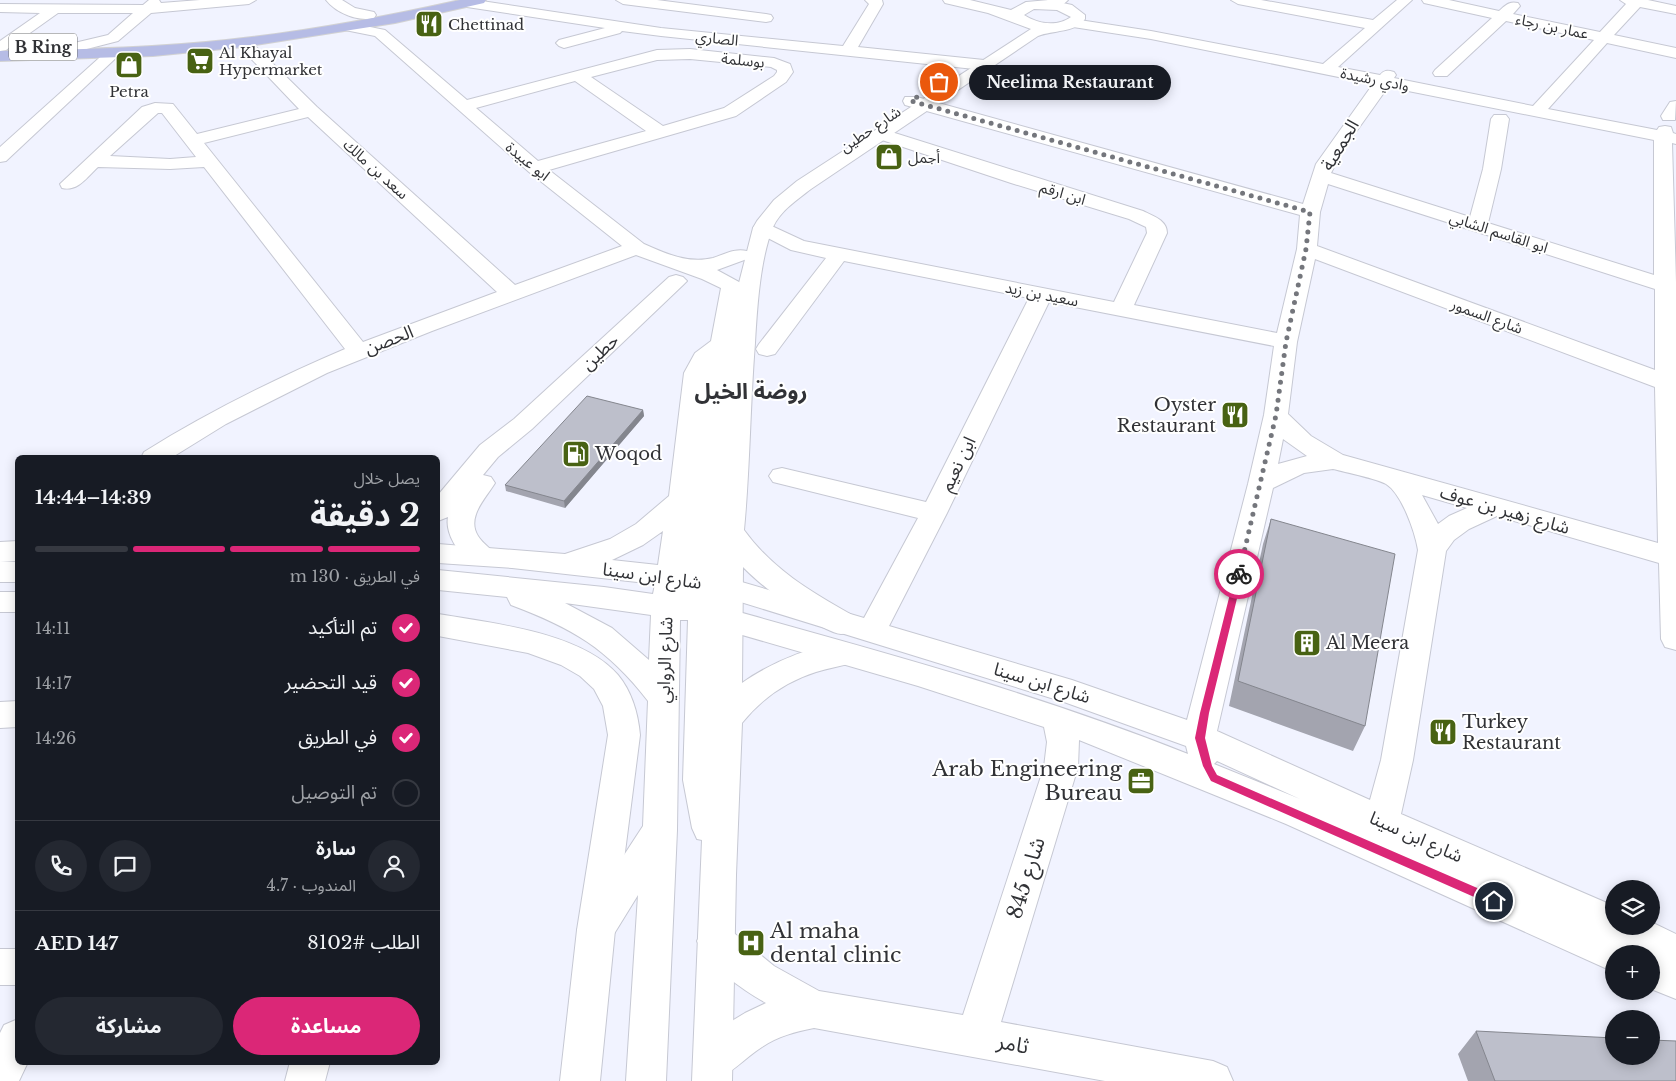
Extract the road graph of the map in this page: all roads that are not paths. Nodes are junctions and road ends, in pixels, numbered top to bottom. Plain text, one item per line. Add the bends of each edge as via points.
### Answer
1 (249, 0) edge
2 (334, 0) edge
3 (442, 0) edge
4 (623, 0) edge
5 (872, 0) edge
6 (950, 0) edge
7 (990, 0) edge
8 (1238, 0) edge
9 (1405, 0) edge
10 (1429, 0) edge
11 (1520, 0) edge
12 (1257, 1) edge
13 (1634, 1) edge
14 (473, 2) edge
15 (1055, 2) edge
16 (152, 5) edge
17 (1031, 5) junction
18 (0, 8) edge
19 (690, 8) junction
20 (54, 9) junction
21 (1676, 10) edge
22 (1075, 12) edge
23 (369, 15) junction
24 (1503, 16) junction
25 (395, 19) junction
26 (1019, 19) junction
27 (1375, 25) junction
28 (350, 27) junction
29 (626, 27) junction
30 (1049, 27) junction
31 (122, 32) junction
32 (660, 32) junction
33 (380, 33) junction
34 (1604, 37) junction
35 (243, 42) junction
36 (752, 42) junction
37 (564, 43) dead end
38 (137, 44) junction
39 (75, 46) junction
40 (0, 50) edge
41 (848, 51) junction
42 (113, 53) junction
43 (1676, 53) edge
44 (976, 64) junction
45 (1329, 67) junction
46 (1441, 73) dead end
47 (578, 76) junction
48 (1386, 78) junction
49 (917, 103) junction
50 (463, 106) junction
51 (1539, 108) junction
52 (311, 111) junction
53 (1500, 119) dead end
54 (1671, 127) edge
55 (660, 132) junction
56 (0, 133) edge
57 (27, 133) junction
58 (882, 134) junction
59 (192, 141) junction
60 (0, 157) edge
61 (208, 161) junction
62 (94, 162) junction
63 (535, 168) junction
64 (1322, 176) junction
65 (1671, 178) edge
66 (69, 184) dead end
67 (1310, 212) junction
68 (1478, 225) junction
69 (1670, 226) edge
70 (763, 228) junction
71 (798, 246) junction
72 (637, 248) junction
73 (1306, 249) junction
74 (839, 254) junction
75 (747, 255) junction
76 (683, 274) junction
77 (732, 286) junction
78 (1671, 287) edge
79 (511, 293) junction
80 (1042, 294) junction
81 (1121, 310) junction
82 (1286, 342) junction
83 (722, 344) junction
84 (767, 349) dead end
85 (358, 351) junction
86 (1667, 383) junction
87 (1276, 415) junction
88 (524, 424) junction
89 (158, 455) edge
90 (1334, 462) junction
91 (782, 476) dead end
92 (1396, 479) junction
93 (1261, 484) junction
94 (680, 500) junction
95 (1495, 508) junction
96 (440, 510) edge
97 (934, 513) junction
98 (730, 532) junction
99 (1432, 550) junction
100 (440, 554) edge
101 (1675, 558) edge
102 (560, 564) junction
103 (481, 570) junction
104 (440, 580) edge
105 (700, 581) junction
106 (728, 588) junction
107 (668, 591) junction
108 (0, 602) edge
109 (15, 602) edge
110 (715, 617) junction
111 (440, 624) edge
112 (857, 627) junction
113 (1676, 638) edge
114 (844, 654) junction
115 (664, 699) junction
116 (15, 714) edge
117 (0, 715) edge
118 (1056, 718) junction
119 (726, 719) junction
120 (1200, 738) junction
121 (1214, 778) junction
122 (660, 830) junction
123 (1378, 835) junction
124 (718, 875) junction
125 (1605, 921) edge
126 (596, 930) junction
127 (1639, 935) edge
128 (716, 941) junction
129 (1605, 949) edge
130 (1676, 952) edge
131 (0, 967) edge
132 (15, 967) edge
133 (1660, 974) edge
134 (1676, 981) edge
135 (814, 1009) junction
136 (976, 1037) junction
137 (15, 1045) edge
138 (309, 1065) edge
139 (712, 1071) edge
140 (0, 1077) edge
141 (305, 1081) edge
142 (580, 1081) edge
143 (646, 1081) edge
144 (1213, 1081) edge

1 - 16 street
2 - 23 street via 351,12
3 - 23 main road, B Ring
4 - 19 street
5 - 41 street via 876,4
6 - 26 street via 992,8
7 - 17 street
8 - 12 street
9 - 27 street
10 - 24 street, عمار بن رجاء
11 - 24 street
12 - 27 street
13 - 21 street
13 - 34 street
14 - 25 main road, B Ring
14 - 29 street, الصاري
15 - 17 street
15 - 22 street
16 - 20 street
16 - 31 street
17 - 26 street, شارع حطين via 1017,12
18 - 20 street
19 - 32 street
19 - 36 street via 770,12
20 - 40 street
22 - 30 street
22 - 45 street, وادي رشيدة via 1129,30
23 - 38 main road, B Ring via 272,31
24 - 34 street, عمار بن رجاء
24 - 46 street
25 - 28 main road, B Ring
25 - 33 street
26 - 30 street
26 - 44 street, شارع حطين via 1020,25
27 - 45 street
28 - 33 street
28 - 35 main road, B Ring
29 - 32 street, الصاري
29 - 37 street
30 - 44 street, شارع حطين
31 - 38 street via 123,39
31 - 39 street via 107,40
32 - 36 street, الصاري
33 - 50 street, ابو عبيدة
34 - 43 street, عمار بن رجاء
34 - 51 street
35 - 42 main road, B Ring
35 - 52 street, سعد بن مالك
36 - 41 street, الصاري
38 - 39 main road, B Ring
39 - 40 main road, B Ring
40 - 42 main road, B Ring
41 - 44 street, الصاري
42 - 57 street
44 - 49 street, شارع حطين
45 - 48 street, وادي رشيدة
47 - 50 street, بوسلمة
47 - 55 street
47 - 55 street, بوسلمة via 673,53 774,63 784,67 786,72 780,79 736,110
48 - 51 street, وادي رشيدة
48 - 64 street, الجمعية via 1332,152
49 - 58 street, شارع حطين
49 - 67 street
49 - 75 street, شارع حطين via 769,200 749,224
50 - 63 street, ابو عبيدة
51 - 54 street, وادي رشيدة
52 - 59 street
52 - 79 street, سعد بن مالك
53 - 68 street
54 - 65 street
55 - 63 street, بوسلمة
56 - 57 street
57 - 60 street
58 - 70 street, شارع حطين via 789,197 766,220
58 - 81 street, ابن ارقم via 1153,223 1158,228 1157,233
59 - 61 street
59 - 62 street via 167,108 155,108
61 - 62 street via 170,164
61 - 85 street
62 - 66 street
63 - 72 street, ابو عبيدة
64 - 67 street, الجمعية
64 - 68 street, ابو القاسم الشابي
65 - 69 street
67 - 73 street, الجمعية
68 - 78 street, ابو القاسم الشابي
69 - 78 street
70 - 71 street, سعيد بن زيد
70 - 75 street
71 - 74 street, سعيد بن زيد
71 - 75 street, سعيد بن زيد
72 - 76 street, ابو عبيدة
72 - 79 street, الحصن
73 - 82 street, الجمعية
73 - 86 street, شارع السمور
74 - 80 street, سعيد بن زيد
74 - 84 street
75 - 76 street, ابو عبيدة
75 - 77 street
75 - 98 street via 737,466
76 - 77 street, ابو عبيدة via 711,274
76 - 88 street, حطين
77 - 83 street
78 - 86 street
79 - 85 street, الحصن
80 - 81 street, سعيد بن زيد
80 - 97 street, ابن نعيم
81 - 82 street, سعيد بن زيد
82 - 87 street, الجمعية
83 - 94 street, شارع الروابي via 698,364
83 - 105 street
85 - 89 street, الحصن via 249,400
86 - 101 street
87 - 90 street, شارع زهير بن عوف via 1298,440
87 - 93 street, الجمعية
88 - 96 street, حطين via 489,451
88 - 103 street, حطين via 514,444 461,514 463,537
90 - 92 street, شارع زهير بن عوف
90 - 93 street, شارع زهير بن عوف via 1292,467
91 - 97 street
92 - 95 street, شارع زهير بن عوف
92 - 99 street via 1421,514
93 - 120 street, الجمعية
94 - 102 street via 667,515 637,538 601,553
94 - 107 street, شارع الروابي
95 - 99 street via 1462,519 1439,538
95 - 101 street, شارع زهير بن عوف
97 - 112 street, ابن نعيم
98 - 106 street
98 - 112 street via 762,572 786,590
99 - 123 street via 1397,760
100 - 103 street, شارع ابن سينا
101 - 113 street
102 - 103 street, شارع ابن سينا
102 - 107 street, شارع ابن سينا
103 - 104 street, شارع ابن سينا
103 - 107 street, شارع ابن سينا
103 - 115 street via 595,630 623,651
105 - 106 street, شارع ابن سينا
105 - 107 street, شارع ابن سينا
105 - 110 street via 700,588
106 - 110 street
106 - 112 street, شارع ابن سينا
107 - 110 street, شارع ابن سينا
107 - 115 street, شارع الروابي
108 - 109 street
110 - 114 street, شارع ابن سينا
110 - 119 street
110 - 124 street via 699,736 700,780
111 - 126 street via 550,648 572,657 593,669 616,698 624,735
112 - 120 street, شارع ابن سينا via 1072,692
114 - 118 street, شارع ابن سينا
114 - 119 street via 804,662 767,679 737,704
115 - 122 street, شارع الروابي
116 - 117 street
118 - 121 street, شارع ابن سينا
118 - 136 street, شارع 845 via 1063,732 1061,767
119 - 124 street
120 - 121 street, الجمعية
120 - 123 street, شارع ابن سينا
121 - 123 street, شارع ابن سينا
122 - 126 street
122 - 143 street, شارع الروابي
123 - 125 street, شارع ابن سينا
123 - 129 street, شارع ابن سينا
124 - 128 street
126 - 142 street
127 - 130 street
128 - 135 street, ثامر via 760,979
128 - 139 street
131 - 132 street
133 - 134 street
135 - 136 street, ثامر
135 - 139 street, ثامر via 786,1014 734,1040
136 - 144 street, ثامر
137 - 140 street
138 - 141 street

